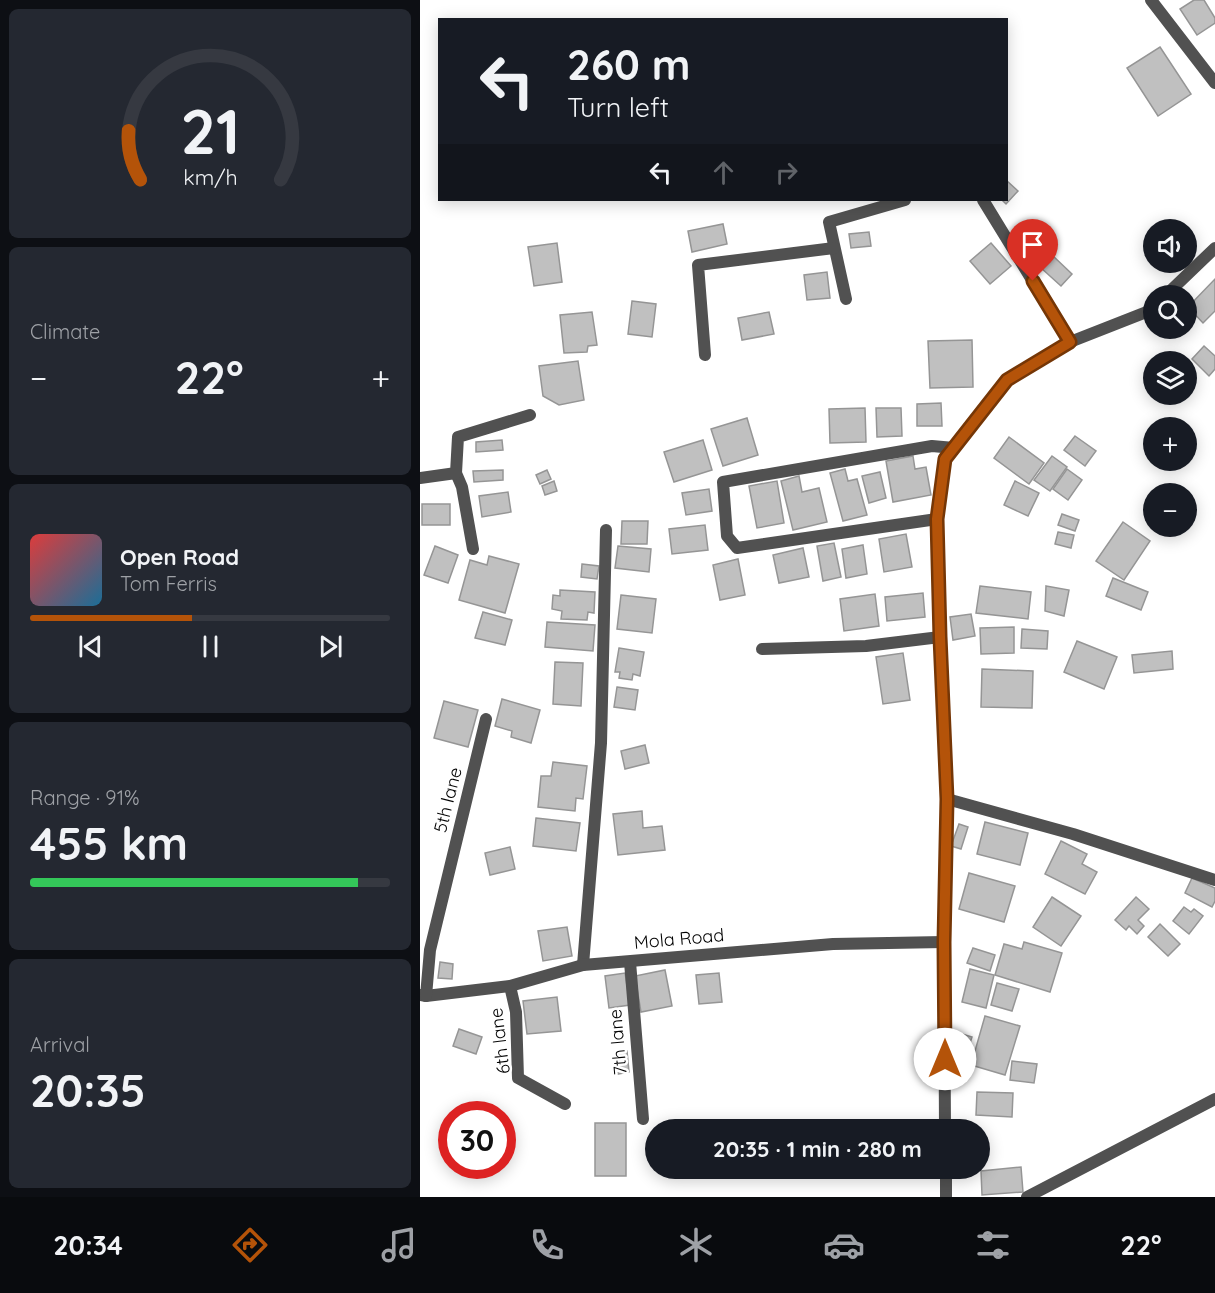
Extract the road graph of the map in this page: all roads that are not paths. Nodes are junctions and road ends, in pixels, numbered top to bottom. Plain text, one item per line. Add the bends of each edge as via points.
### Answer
1 (1152, 0) edge
2 (1215, 83) edge
3 (902, 201) edge
4 (984, 201) edge
5 (834, 248) junction
6 (1215, 248) edge
7 (1176, 285) edge
8 (846, 299) dead end
9 (1143, 313) edge
10 (1070, 342) junction
11 (705, 355) dead end
12 (530, 415) dead end
13 (954, 448) junction
14 (456, 473) junction
15 (420, 478) edge
16 (937, 519) junction
17 (606, 530) dead end
18 (473, 549) dead end
19 (940, 637) junction
20 (762, 649) dead end
21 (486, 719) dead end
22 (947, 799) junction
23 (1215, 880) edge
24 (944, 942) junction
25 (630, 962) junction
26 (583, 966) junction
27 (510, 986) junction
28 (423, 995) edge
29 (1215, 1099) edge
30 (565, 1104) dead end
31 (643, 1119) dead end
32 (945, 1119) edge
33 (946, 1179) edge
34 (946, 1197) edge
35 (1027, 1197) edge

1 - 2 street
3 - 5 street via 829,222
4 - 10 street
5 - 8 street
5 - 11 street via 698,265
6 - 7 street
9 - 10 street
10 - 13 street via 1007,380
12 - 14 street via 458,437
13 - 16 street via 945,459
13 - 16 street via 932,446 723,482 727,536 737,548
14 - 15 street
14 - 18 street
16 - 19 street
17 - 26 street via 601,743
19 - 20 street via 866,646
19 - 22 street
21 - 28 street, 5th lane via 430,950
22 - 23 street
22 - 24 street
24 - 25 street, Mola Road via 833,944
24 - 32 street
25 - 26 street, Mola Road
25 - 31 street, 7th lane
26 - 27 street, Mola Road
27 - 28 street, Mola Road
27 - 30 street, 6th lane via 516,1012 518,1078
29 - 35 street
33 - 34 street

